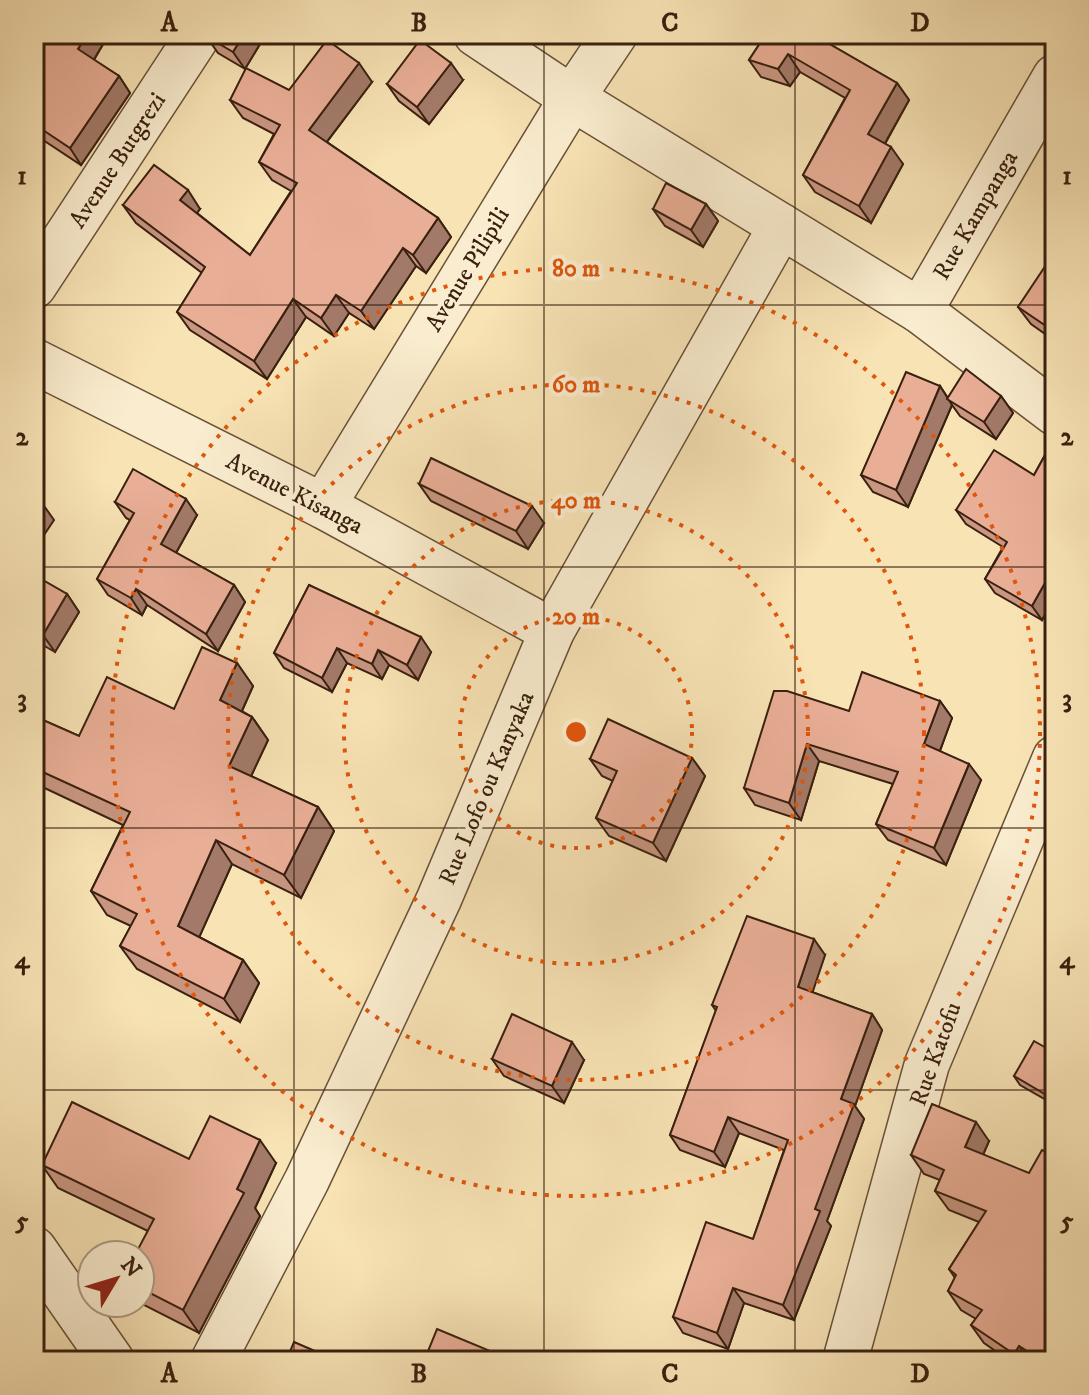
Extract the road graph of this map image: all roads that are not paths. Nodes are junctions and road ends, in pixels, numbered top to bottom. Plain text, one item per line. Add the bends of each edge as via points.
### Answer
1 (199, 34) edge
2 (476, 34) edge
3 (615, 34) edge
4 (1055, 77) edge
5 (572, 98) junction
6 (781, 226) junction
7 (34, 286) edge
8 (920, 311) junction
9 (34, 361) edge
10 (1055, 413) edge
11 (323, 506) junction
12 (552, 631) junction
13 (1055, 758) edge
14 (34, 1249) edge
15 (112, 1361) edge
16 (213, 1361) edge
17 (845, 1361) edge

1 - 7 street, Avenue Butgrezi
2 - 5 street
3 - 5 street, Avenue Pilipili
4 - 8 street, Rue Kampanga
5 - 6 street
5 - 11 street, Avenue Pilipili
6 - 8 street
6 - 12 street, Rue Lofo ou Kanyaka
8 - 10 street
9 - 11 street, Avenue Kisanga
11 - 12 street, Avenue Kisanga
12 - 16 street, Rue Lofo ou Kanyaka via 439,899 307,1180
13 - 17 street, Rue Katofu via 927,1064
14 - 15 street

